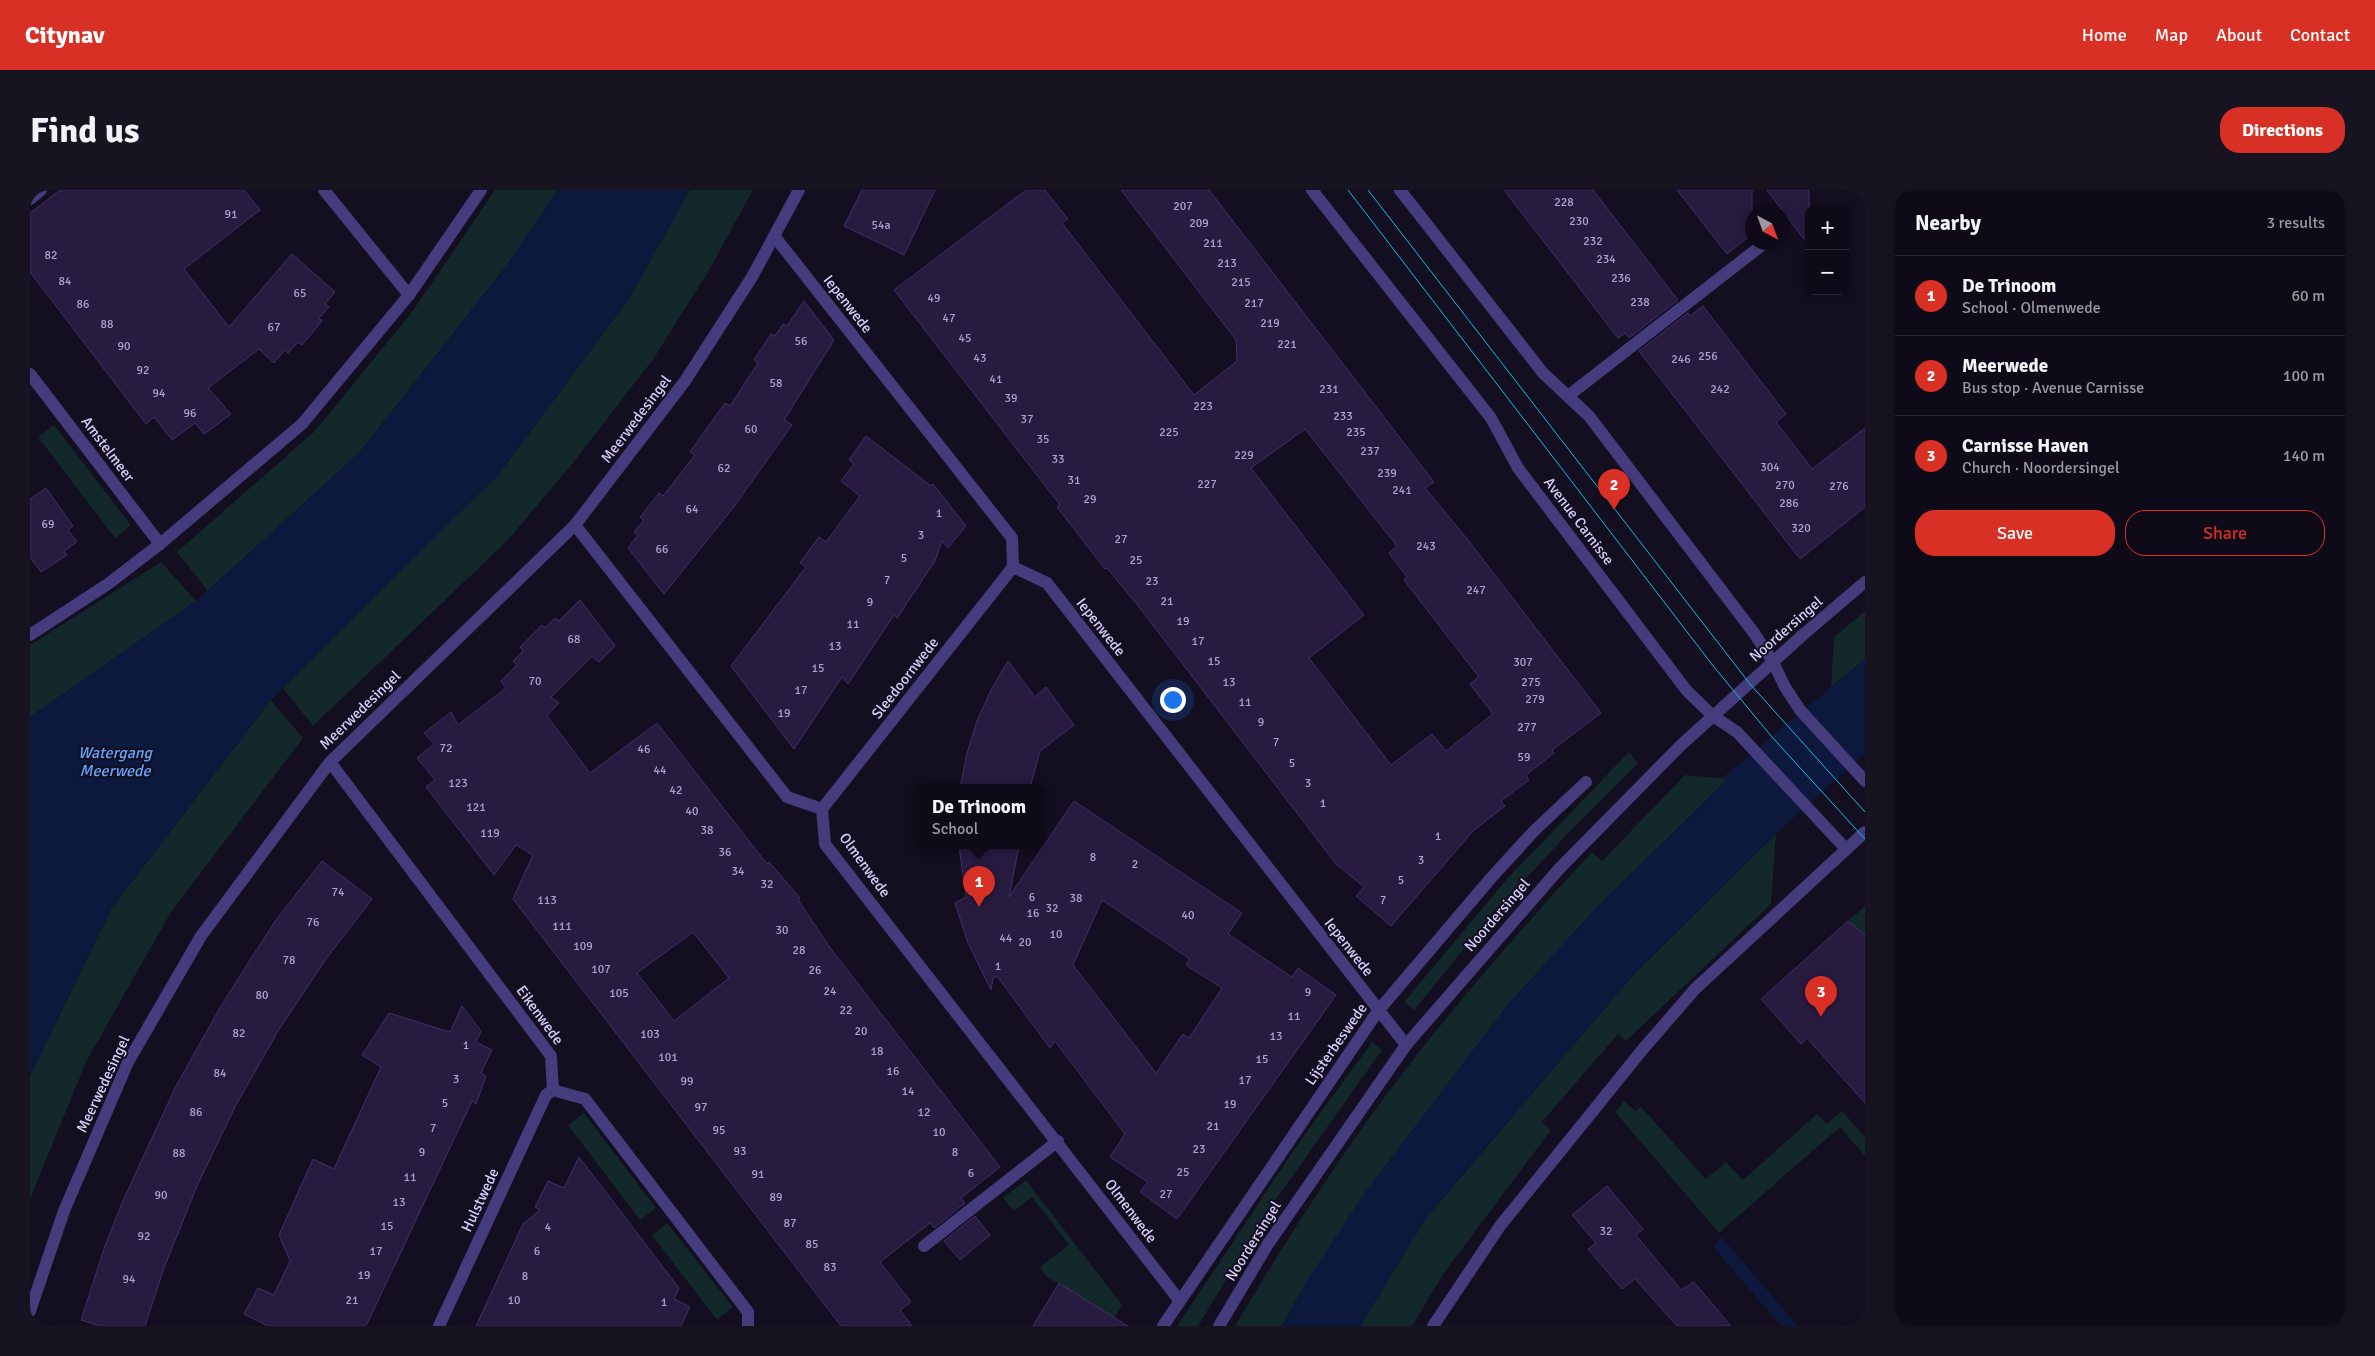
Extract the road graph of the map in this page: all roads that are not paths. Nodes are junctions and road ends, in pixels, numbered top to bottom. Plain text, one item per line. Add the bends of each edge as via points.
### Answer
1 (41, 190) edge
2 (324, 190) edge
3 (481, 190) edge
4 (799, 190) edge
5 (1312, 190) edge
6 (1400, 190) edge
7 (30, 198) edge
8 (775, 238) junction
9 (1756, 250) edge
10 (409, 295) junction
11 (30, 374) edge
12 (1568, 396) junction
13 (575, 525) junction
14 (160, 544) junction
15 (1013, 568) junction
16 (1865, 582) edge
17 (30, 635) edge
18 (1773, 662) junction
19 (1713, 716) junction
20 (330, 762) junction
21 (1865, 781) edge
22 (1586, 782) dead end
23 (822, 809) junction
24 (1865, 832) edge
25 (1846, 849) junction
26 (1378, 1011) junction
27 (1406, 1045) junction
28 (553, 1090) junction
29 (1058, 1141) junction
30 (924, 1246) dead end
31 (1179, 1300) junction
32 (30, 1310) edge
33 (439, 1326) edge
34 (748, 1326) edge
35 (1163, 1326) edge
36 (1219, 1326) edge
37 (1433, 1326) edge

1 - 7 street
2 - 10 street
3 - 10 street
4 - 8 street, Meerwedesingel
5 - 19 street, Avenue Carnisse via 1491,418 1518,468 1687,691
6 - 12 street via 1543,373
8 - 13 street, Meerwedesingel via 686,381
8 - 15 street, Iepenwede via 1012,538
9 - 12 street
10 - 14 street via 302,424
11 - 14 street, Amstelmeer
12 - 18 street via 1589,416
13 - 20 street, Meerwedesingel
13 - 23 street via 787,797
14 - 17 street via 108,584
15 - 23 street, Sleedoornwede
15 - 26 street, Iepenwede via 1047,583
16 - 18 street, Noordersingel
18 - 19 street, Noordersingel
18 - 21 street via 1800,710
19 - 25 street, Avenue Carnisse via 1737,732
19 - 27 street, Noordersingel via 1559,869
20 - 28 street, Eikenwede via 551,1056
20 - 32 street, Meerwedesingel via 201,936 128,1062 64,1211
22 - 26 street, Lijsterbeswede via 1491,878
23 - 29 street, Olmenwede via 825,844
24 - 25 street
25 - 37 street via 1695,989 1643,1049 1500,1226
26 - 27 street, Iepenwede
26 - 31 street, Lijsterbeswede
27 - 36 street, Noordersingel via 1268,1244
28 - 33 street, Hulstwede via 546,1095
28 - 34 street via 585,1099 748,1312
29 - 30 street
29 - 31 street, Olmenwede
31 - 35 street, Lijsterbeswede

